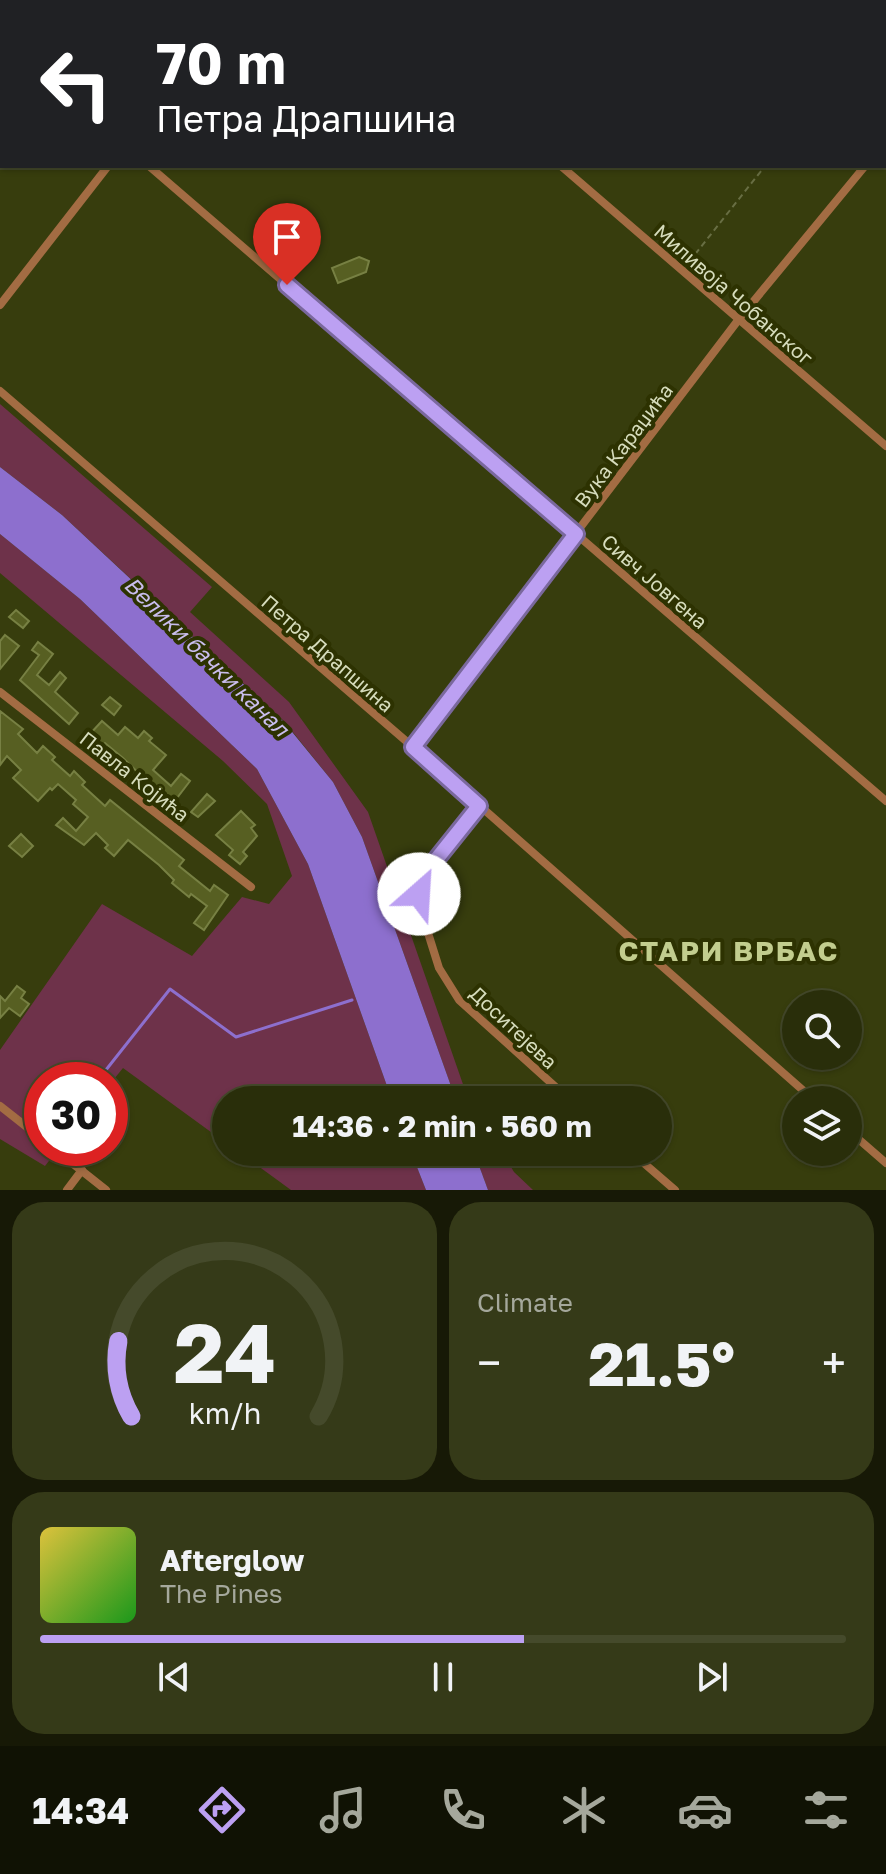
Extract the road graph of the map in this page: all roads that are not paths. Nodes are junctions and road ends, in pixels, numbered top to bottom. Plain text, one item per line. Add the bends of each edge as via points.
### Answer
1 (106, 168) edge
2 (151, 168) edge
3 (563, 168) edge
4 (863, 168) edge
5 (0, 305) edge
6 (739, 319) junction
7 (0, 391) edge
8 (886, 446) edge
9 (576, 534) junction
10 (0, 692) edge
11 (413, 747) junction
12 (886, 801) edge
13 (479, 806) junction
14 (251, 887) dead end
15 (554, 1086) edge
16 (798, 1086) edge
17 (0, 1106) edge
18 (24, 1125) edge
19 (862, 1142) edge
20 (886, 1163) edge
21 (77, 1166) edge
22 (647, 1166) edge
23 (82, 1170) junction
24 (67, 1190) edge
25 (106, 1190) edge
26 (675, 1190) edge

1 - 5 street
2 - 9 street, Сивч Јовгена
3 - 6 street, Миливоја Чобанског
4 - 6 street, Вука Караџића
6 - 8 street, Миливоја Чобанског
6 - 9 street, Вука Караџића
7 - 11 street, Петра Драпшина
9 - 11 street, Вука Караџића
9 - 12 street, Сивч Јовгена
10 - 14 street, Павла Којића
11 - 13 street, Петра Драпшина
13 - 15 street, Доситејева via 423,876 423,917 439,968 459,1000
13 - 16 street, Петра Драпшина
17 - 18 street
19 - 20 street
21 - 23 street
22 - 26 street
23 - 24 street
23 - 25 street

